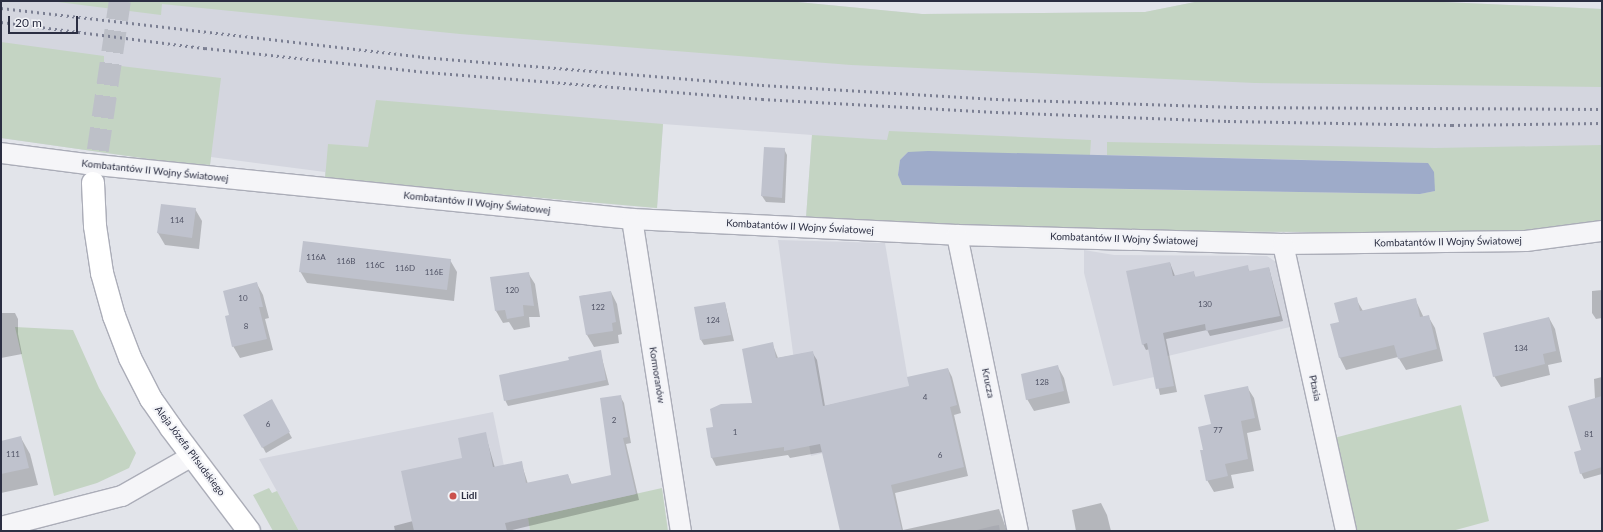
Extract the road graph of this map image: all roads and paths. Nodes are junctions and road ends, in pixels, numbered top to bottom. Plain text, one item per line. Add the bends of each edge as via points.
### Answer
1 (1, 153) edge
2 (93, 183) tunnel mouth
3 (632, 219) junction
4 (1602, 231) edge
5 (957, 235) junction
6 (1283, 244) junction
7 (192, 456) junction
8 (1, 527) edge
9 (250, 531) edge
10 (681, 531) edge
11 (1018, 531) edge
12 (1346, 531) edge

1 - 3 street, Kombatantów II Wojny Światowej
2 - 7 main road, Aleja Józefa Piłsudskiego via 95,226 102,273 114,316 130,358 151,399
3 - 5 street, Kombatantów II Wojny Światowej
3 - 10 street, Kormoranów
4 - 6 street, Kombatantów II Wojny Światowej via 1526,241
5 - 6 street, Kombatantów II Wojny Światowej
5 - 11 street, Krucza
6 - 12 street, Ptasia
7 - 8 street via 122,496
7 - 9 main road, Aleja Józefa Piłsudskiego

